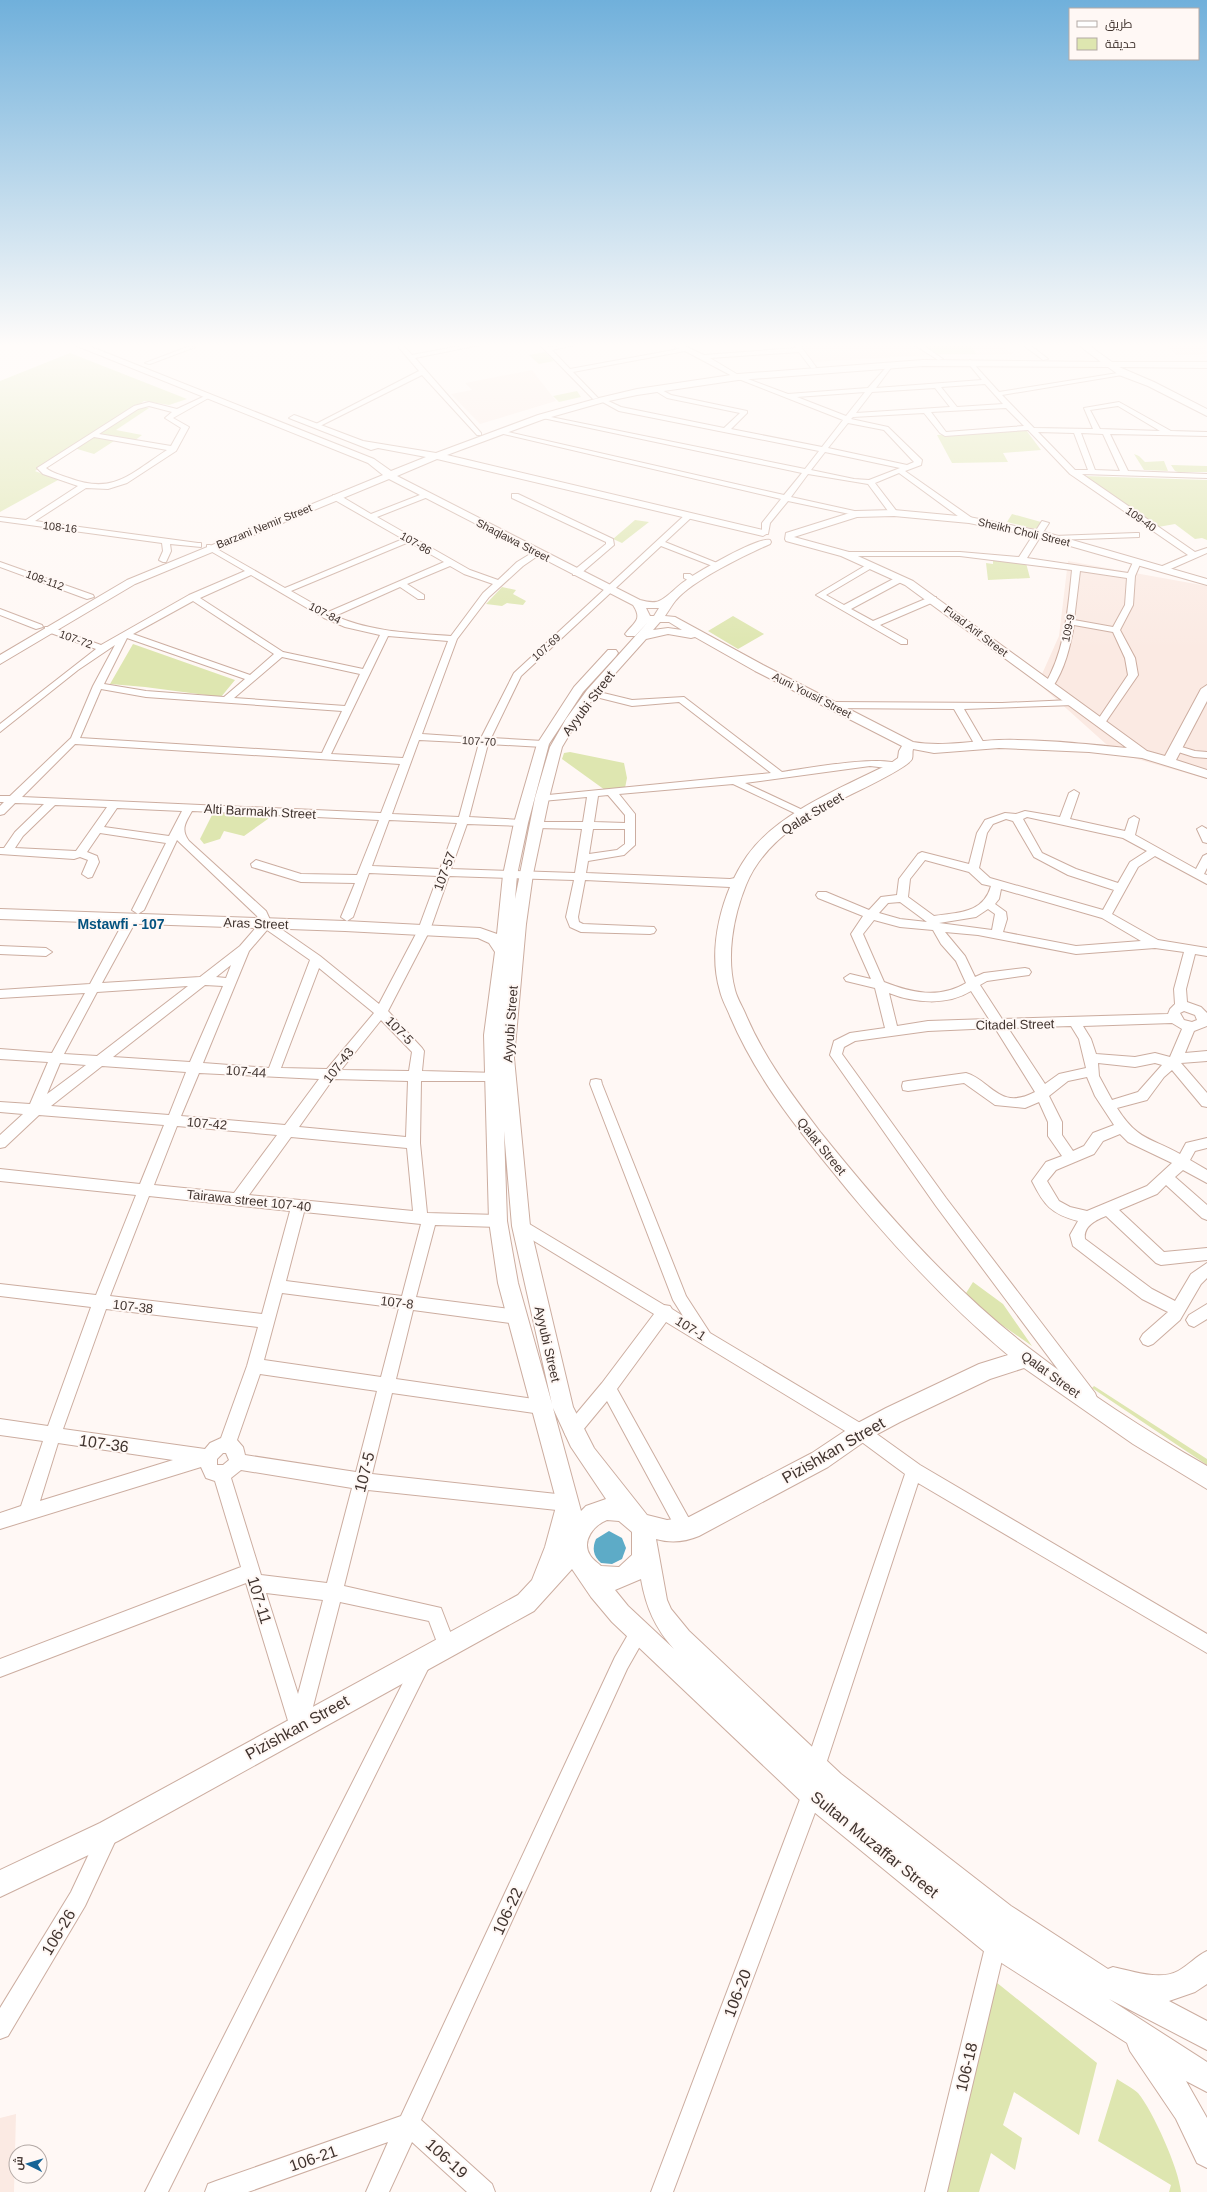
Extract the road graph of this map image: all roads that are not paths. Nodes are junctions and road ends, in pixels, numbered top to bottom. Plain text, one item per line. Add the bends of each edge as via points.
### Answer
1 (75, 446) edge
2 (158, 446) edge
3 (175, 446) edge
4 (369, 446) edge
5 (379, 446) edge
6 (402, 446) edge
7 (418, 446) edge
8 (454, 446) edge
9 (458, 446) edge
10 (467, 446) edge
11 (561, 446) edge
12 (683, 446) edge
13 (809, 446) edge
14 (825, 446) edge
15 (904, 446) edge
16 (1048, 446) edge
17 (1082, 446) edge
18 (1110, 446) edge
19 (336, 447) joint
20 (174, 449) junction
21 (823, 449) junction
22 (437, 456) junction
23 (426, 457) junction
24 (457, 460) junction
25 (371, 461) junction
26 (394, 462) junction
27 (478, 465) junction
28 (361, 467) dead end
29 (903, 469) junction
30 (807, 471) junction
31 (1073, 472) junction
32 (1092, 472) junction
33 (387, 473) junction
34 (1125, 473) junction
35 (1207, 476) edge
36 (358, 478) dead end
37 (870, 482) junction
38 (405, 484) junction
39 (350, 485) junction
40 (84, 486) junction
41 (425, 495) junction
42 (515, 496) dead end
43 (336, 497) junction
44 (787, 498) junction
45 (856, 514) junction
46 (690, 516) junction
47 (897, 516) junction
48 (371, 517) junction
49 (0, 520) edge
50 (969, 520) junction
51 (11, 521) junction
52 (27, 523) junction
53 (1046, 523) dead end
54 (0, 527) edge
55 (1037, 533) junction
56 (785, 534) junction
57 (1136, 535) dead end
58 (765, 536) junction
59 (1054, 538) junction
60 (410, 540) junction
61 (166, 541) junction
62 (659, 543) junction
63 (198, 545) junction
64 (210, 547) junction
65 (1207, 550) edge
66 (538, 553) junction
67 (845, 554) junction
68 (1195, 556) junction
69 (163, 560) junction
70 (1022, 560) junction
71 (451, 562) junction
72 (1137, 562) junction
73 (0, 564) edge
74 (718, 565) junction
75 (871, 566) junction
76 (1076, 568) junction
77 (1163, 569) junction
78 (250, 572) junction
79 (576, 573) junction
80 (1131, 576) junction
81 (900, 579) junction
82 (1207, 582) edge
83 (498, 583) junction
84 (400, 584) junction
85 (610, 590) junction
86 (284, 591) junction
87 (675, 593) junction
88 (90, 597) junction
89 (192, 597) junction
90 (421, 597) dead end
91 (628, 597) junction
92 (933, 598) junction
93 (845, 608) junction
94 (0, 612) edge
95 (327, 616) junction
96 (658, 618) junction
97 (1070, 622) junction
98 (874, 624) junction
99 (44, 628) junction
100 (688, 628) junction
101 (641, 630) junction
102 (1116, 630) junction
103 (385, 633) junction
104 (125, 634) junction
105 (453, 639) junction
106 (904, 642) dead end
107 (714, 644) junction
108 (103, 649) junction
109 (0, 651) edge
110 (280, 654) junction
111 (0, 660) edge
112 (366, 673) junction
113 (250, 678) junction
114 (98, 686) junction
115 (1049, 686) junction
116 (1207, 689) edge
117 (591, 693) junction
118 (225, 701) junction
119 (1071, 703) junction
120 (832, 705) junction
121 (957, 706) junction
122 (348, 708) junction
123 (1102, 721) dead end
124 (0, 730) edge
125 (416, 737) junction
126 (74, 741) junction
127 (484, 742) junction
128 (543, 744) junction
129 (980, 745) junction
130 (1175, 748) junction
131 (912, 754) junction
132 (1144, 754) junction
133 (1194, 754) junction
134 (1207, 755) edge
135 (325, 756) junction
136 (406, 761) junction
137 (1168, 762) junction
138 (1189, 768) junction
139 (779, 774) junction
140 (1207, 774) edge
141 (734, 780) junction
142 (610, 791) junction
143 (1074, 792) dead end
144 (0, 793) edge
145 (593, 793) junction
146 (542, 798) junction
147 (5, 800) edge
148 (52, 802) junction
149 (114, 805) junction
150 (188, 808) junction
151 (0, 812) edge
152 (804, 815) junction
153 (385, 816) junction
154 (1017, 818) junction
155 (1134, 819) dead end
156 (463, 820) junction
157 (1064, 820) junction
158 (529, 824) junction
159 (588, 826) junction
160 (631, 826) junction
161 (178, 828) junction
162 (97, 829) junction
163 (1202, 829) dead end
164 (1129, 837) junction
165 (171, 840) junction
166 (1207, 840) edge
167 (925, 844) dead end
168 (4, 852) edge
169 (1153, 852) junction
170 (80, 853) junction
171 (922, 856) junction
172 (583, 858) junction
173 (1207, 858) edge
174 (256, 864) dead end
175 (973, 868) junction
176 (444, 872) junction
177 (88, 874) dead end
178 (363, 874) junction
179 (526, 874) junction
180 (510, 875) junction
181 (580, 876) junction
182 (1202, 877) edge
183 (740, 882) junction
184 (998, 885) junction
185 (1120, 889) junction
186 (822, 895) dead end
187 (902, 898) junction
188 (987, 904) junction
189 (0, 905) edge
190 (506, 913) junction
191 (0, 914) edge
192 (134, 914) junction
193 (1106, 914) junction
194 (871, 915) junction
195 (347, 917) junction
196 (264, 919) junction
197 (934, 923) junction
198 (424, 926) junction
199 (650, 930) dead end
200 (997, 935) junction
201 (1155, 944) junction
202 (244, 949) junction
203 (0, 950) edge
204 (1190, 950) junction
205 (46, 952) dead end
206 (503, 952) junction
207 (1207, 952) edge
208 (316, 959) junction
209 (1025, 972) dead end
210 (850, 978) dead end
211 (202, 981) junction
212 (230, 982) junction
213 (880, 985) junction
214 (973, 985) junction
215 (94, 989) junction
216 (0, 994) edge
217 (1181, 1006) junction
218 (381, 1012) junction
219 (1205, 1017) edge
220 (1175, 1018) junction
221 (1075, 1022) junction
222 (997, 1024) junction
223 (1189, 1027) junction
224 (892, 1030) junction
225 (0, 1054) edge
226 (1207, 1056) edge
227 (56, 1057) junction
228 (100, 1060) junction
229 (1175, 1061) junction
230 (1092, 1065) junction
231 (194, 1067) junction
232 (273, 1073) junction
233 (330, 1074) junction
234 (415, 1076) junction
235 (492, 1076) junction
236 (596, 1084) dead end
237 (908, 1086) dead end
238 (1042, 1094) junction
239 (1207, 1102) edge
240 (1108, 1106) junction
241 (0, 1107) edge
242 (35, 1111) junction
243 (172, 1120) junction
244 (1122, 1127) junction
245 (288, 1131) junction
246 (0, 1143) edge
247 (413, 1143) junction
248 (1207, 1143) edge
249 (1071, 1158) junction
250 (1182, 1162) junction
251 (1, 1177) edge
252 (1207, 1177) edge
253 (1166, 1178) junction
254 (144, 1190) junction
255 (238, 1199) junction
256 (299, 1205) junction
257 (1108, 1209) junction
258 (1207, 1214) edge
259 (1087, 1217) junction
260 (425, 1218) junction
261 (498, 1222) junction
262 (521, 1226) junction
263 (1207, 1254) edge
264 (1207, 1269) edge
265 (276, 1286) junction
266 (0, 1290) edge
267 (101, 1302) junction
268 (407, 1303) junction
269 (1176, 1309) junction
270 (665, 1311) junction
271 (1207, 1311) edge
272 (518, 1318) junction
273 (1194, 1320) dead end
274 (266, 1321) junction
275 (708, 1339) junction
276 (1148, 1340) dead end
277 (1027, 1358) junction
278 (254, 1366) junction
279 (386, 1384) junction
280 (608, 1388) junction
281 (541, 1407) junction
282 (1096, 1408) junction
283 (0, 1427) edge
284 (572, 1431) junction
285 (861, 1432) junction
286 (52, 1435) junction
287 (227, 1445) junction
288 (209, 1458) junction
289 (237, 1462) junction
290 (914, 1471) junction
291 (221, 1474) junction
292 (1207, 1478) edge
293 (361, 1482) junction
294 (566, 1503) junction
295 (28, 1511) junction
296 (0, 1521) edge
297 (641, 1530) junction
298 (686, 1530) junction
299 (579, 1550) junction
300 (253, 1577) junction
301 (333, 1592) junction
302 (536, 1594) junction
303 (639, 1632) junction
304 (1207, 1644) edge
305 (447, 1647) junction
306 (424, 1660) junction
307 (0, 1668) edge
308 (299, 1726) junction
309 (814, 1767) junction
310 (812, 1794) junction
311 (109, 1832) junction
312 (0, 1884) edge
313 (996, 1943) junction
314 (1207, 1965) edge
315 (1093, 1976) junction
316 (0, 2028) edge
317 (1133, 2032) junction
318 (1207, 2036) edge
319 (1207, 2078) edge
320 (409, 2124) junction
321 (1207, 2153) edge
322 (156, 2192) edge
323 (216, 2192) edge
324 (377, 2192) edge
325 (484, 2192) edge
326 (662, 2192) edge
327 (936, 2192) edge

1 - 40 street via 41,468
2 - 20 street
3 - 20 street
4 - 26 main road
5 - 23 main road
6 - 7 main road
8 - 23 main road, Barzani Nemir Street
9 - 22 main road, Barzani Nemir Street
10 - 27 main road via 466,454
11 - 44 street
12 - 30 street
13 - 21 street
14 - 21 street
15 - 29 street via 918,463
16 - 31 street, 109-40
17 - 32 street
18 - 34 street
19 - 25 main road
19 - 28 main road
20 - 40 street via 124,481 108,487
21 - 29 street
21 - 30 street
22 - 23 main road
22 - 24 main road
23 - 26 main road, Barzani Nemir Street
23 - 33 main road, Barzani Nemir Street
24 - 27 main road
24 - 38 main road via 440,462 407,480
25 - 26 main road
25 - 33 main road, Shaqlawa Street
26 - 33 main road, Barzani Nemir Street
27 - 46 main road
29 - 37 street
29 - 50 street
30 - 37 street
30 - 44 street
31 - 32 street
31 - 68 street, 109-40
32 - 34 street
33 - 38 main road, Shaqlawa Street
33 - 39 main road, Barzani Nemir Street
33 - 43 main road, Barzani Nemir Street
34 - 35 street
36 - 39 main road
37 - 47 street
38 - 41 main road, Shaqlawa Street
39 - 63 main road, Barzani Nemir Street
40 - 52 street
41 - 48 street
41 - 66 main road, Shaqlawa Street
42 - 79 street via 610,541 610,545
43 - 48 street, 107-86
43 - 64 main road, Barzani Nemir Street
44 - 45 street
44 - 58 street via 766,523
45 - 47 main road, Sheikh Choli Street
45 - 56 main road, Sheikh Choli Street
46 - 58 main road
46 - 62 street, 107-69
47 - 50 main road, Sheikh Choli Street
48 - 60 street, 107-86
49 - 51 street, 108-16
50 - 55 main road, Sheikh Choli Street
51 - 52 street, 108-16
51 - 54 street
52 - 61 street, 108-16
53 - 55 street
55 - 59 main road, Sheikh Choli Street
55 - 70 street
56 - 58 main road
56 - 58 main road via 782,543
56 - 67 main road, Fuad Arif Street
57 - 59 street
58 - 74 main road via 748,549
59 - 72 main road, Sheikh Choli Street
60 - 71 street, 107-86
60 - 86 street
61 - 63 street, 108-16
61 - 69 street via 167,551
62 - 74 street
62 - 85 street, 107-69
63 - 69 main road, Barzani Nemir Street
64 - 78 street, 107-84
64 - 99 main road, Barzani Nemir Street via 131,582
65 - 68 street
66 - 79 main road, Shaqlawa Street
66 - 83 street
67 - 70 street via 960,554
67 - 75 main road, Fuad Arif Street
68 - 77 street
69 - 88 main road, Barzani Nemir Street
70 - 76 street
71 - 83 street, 107-86 via 467,572
71 - 84 street
72 - 77 main road, Sheikh Choli Street
72 - 80 street
73 - 88 street, 108-112
74 - 87 main road via 690,578
75 - 81 main road, Fuad Arif Street
75 - 93 street via 820,595
76 - 80 street
76 - 97 street, 109-9
77 - 82 main road, Sheikh Choli Street
78 - 86 street, 107-84
78 - 89 street
79 - 85 main road, Shaqlawa Street
80 - 102 street via 1129,605
81 - 92 main road, Fuad Arif Street
81 - 93 street
83 - 105 street
84 - 90 street
84 - 95 street
85 - 91 main road, Shaqlawa Street
85 - 127 street, 107-69 via 517,675
86 - 95 street, 107-84
87 - 91 main road via 664,604 648,606
87 - 96 main road, Ayyubi Street
87 - 100 main road, Auni Yousif Street via 675,612
88 - 99 main road, Barzani Nemir Street
89 - 104 street
89 - 110 street
91 - 101 main road via 644,613
92 - 98 street
92 - 115 main road, Fuad Arif Street
93 - 98 street
94 - 99 street, 107-72
95 - 103 street, 107-84 via 348,625
96 - 100 main road, Auni Yousif Street via 671,619
96 - 101 main road, Ayyubi Street
97 - 102 street
97 - 115 street, 109-9 via 1056,677
98 - 106 street
99 - 108 street, 107-72
99 - 109 main road, Barzani Nemir Street
99 - 111 main road, Barzani Nemir Street
100 - 107 main road, Auni Yousif Street
101 - 107 main road, Auni Yousif Street via 678,632
101 - 117 main road, Ayyubi Street
101 - 128 main road, Ayyubi Street via 578,690
102 - 123 street via 1130,658 1133,675
103 - 105 street, 107-84
103 - 112 street
104 - 108 street
104 - 113 street
104 - 114 street
105 - 125 street
107 - 120 main road, Auni Yousif Street
108 - 124 street
110 - 112 street
110 - 113 street
112 - 122 street
113 - 118 street
114 - 118 street via 146,694
114 - 126 street
115 - 119 main road, Fuad Arif Street
116 - 130 main road
117 - 139 street via 632,703 681,699
117 - 146 main road, Ayyubi Street via 556,747
118 - 122 street
119 - 121 street
119 - 132 main road, Fuad Arif Street
120 - 121 street
120 - 131 main road, Auni Yousif Street
121 - 129 street
122 - 135 street
125 - 127 street, 107-70
125 - 136 street
126 - 135 street
126 - 147 street
127 - 128 street, 107-70
127 - 156 street, 107-69
128 - 158 main road, Ayyubi Street
129 - 131 main road
129 - 132 main road via 1089,748
130 - 133 street
130 - 137 main road
131 - 139 street via 870,763
131 - 152 main road, Qalat Street
132 - 137 main road
133 - 134 street
133 - 138 street
135 - 136 street
136 - 153 street
137 - 138 main road
138 - 140 main road
139 - 141 street
141 - 142 street
141 - 152 street
142 - 145 street
142 - 160 street via 630,814
143 - 157 street
144 - 147 street
145 - 146 street
145 - 159 street
146 - 158 main road, Ayyubi Street
147 - 148 street, Alti Barmakh Street
147 - 151 street
148 - 149 street, Alti Barmakh Street
148 - 168 street
149 - 150 street, Alti Barmakh Street
149 - 162 street
150 - 153 street, Alti Barmakh Street
150 - 161 street
152 - 183 main road, Qalat Street via 774,836 753,858
153 - 156 street, Alti Barmakh Street
153 - 178 street
154 - 157 street via 1025,814
154 - 175 street via 1005,816 989,822 982,833
154 - 185 street via 1038,855 1072,872
155 - 164 street
156 - 158 street, Alti Barmakh Street
156 - 176 street, 107-57
157 - 164 street
158 - 159 street, Alti Barmakh Street
158 - 179 main road, Ayyubi Street
158 - 180 main road, Ayyubi Street
159 - 160 street, Alti Barmakh Street
159 - 172 street
160 - 172 street via 630,845 620,853
161 - 165 street
161 - 196 street, 107-5 via 179,835 185,843
162 - 165 street
162 - 170 street
163 - 166 street
164 - 169 street
165 - 192 street
167 - 171 street
168 - 170 street via 74,855
169 - 182 street
169 - 185 street via 1134,865
170 - 177 street via 93,858 94,862
171 - 175 street
171 - 187 street via 905,880
172 - 181 street
173 - 182 street
174 - 178 street via 301,878
175 - 184 street via 986,881
176 - 178 street
176 - 180 street
176 - 198 street, 107-57
178 - 195 street
179 - 180 street
179 - 181 street
179 - 262 main road, Ayyubi Street via 513,973 506,1058
180 - 190 main road, Ayyubi Street
181 - 183 street
181 - 199 street via 572,916 574,924 581,928
183 - 277 main road, Qalat Street via 729,914 725,950 728,989 747,1039 780,1093 872,1208 951,1289
184 - 188 street via 993,899
184 - 193 street
185 - 193 street
186 - 194 street
187 - 194 street via 885,900
187 - 197 street
188 - 197 street via 976,913
188 - 200 street via 1000,912
189 - 192 main road, Aras Street
190 - 198 main road, Aras Street via 498,922 489,926
190 - 206 main road, Ayyubi Street
191 - 192 main road, Aras Street
192 - 196 main road, Aras Street
192 - 215 street
193 - 201 street
194 - 197 street via 900,923
194 - 213 street via 857,934
195 - 196 main road, Aras Street
195 - 198 main road, Aras Street
196 - 198 main road, Aras Street
196 - 202 street
196 - 208 street, 107-5
197 - 200 street
197 - 214 street via 961,959
198 - 206 main road, Aras Street via 484,934 497,941
198 - 218 street, 107-43
200 - 201 street via 1076,950
201 - 204 street
202 - 211 street
202 - 212 street
203 - 205 street
204 - 207 street
204 - 217 street via 1180,989
206 - 235 main road, Ayyubi Street via 492,1027
208 - 218 street, 107-5
208 - 232 street
209 - 214 street via 984,977
210 - 213 street
211 - 212 street
211 - 215 street
211 - 228 street
212 - 231 street
213 - 214 street via 908,996 938,996 960,992
213 - 224 street
214 - 222 street
215 - 216 street
215 - 227 street
217 - 219 street via 1194,1008
217 - 220 street via 1174,1012
218 - 233 street, 107-43
218 - 234 street, 107-5 via 418,1051
219 - 223 street via 1200,1025
220 - 221 street, Citadel Street
220 - 223 street
221 - 222 street, Citadel Street
221 - 230 street via 1085,1039
222 - 224 street, Citadel Street
222 - 238 street via 1039,1085
223 - 229 street
224 - 282 street, Citadel Street via 853,1037 838,1044 836,1055
225 - 227 street, 107-44
226 - 229 street
227 - 228 street, 107-44
227 - 242 street
228 - 231 street, 107-44
228 - 242 street
229 - 230 street via 1155,1058
229 - 239 street
229 - 240 street via 1159,1074 1142,1096
230 - 238 street via 1064,1077
230 - 240 street via 1100,1092
231 - 232 street, 107-44
231 - 243 street
232 - 233 street, 107-44
233 - 234 street, 107-44
233 - 245 street, 107-43
234 - 235 street, 107-44
234 - 247 street, 107-5
235 - 261 main road, Ayyubi Street
236 - 275 street via 680,1300
237 - 238 street via 966,1078 995,1100 1025,1103
238 - 249 street via 1055,1122 1055,1136
240 - 244 street
241 - 242 street, 107-42
242 - 243 street, 107-42
242 - 246 street
243 - 245 street, 107-42
243 - 254 street
244 - 249 street via 1098,1137 1090,1150
244 - 250 street via 1133,1138
245 - 247 street, 107-42
245 - 255 street, 107-43
247 - 260 street, 107-5
248 - 250 street via 1191,1147
249 - 259 street via 1051,1166 1039,1181 1054,1205 1067,1212
250 - 252 street
250 - 253 street
251 - 254 street, Tairawa street 107-40
253 - 257 street via 1152,1190
253 - 258 street
254 - 255 street, Tairawa street 107-40
254 - 267 street
255 - 256 street, Tairawa street 107-40
256 - 260 street, Tairawa street 107-40
256 - 265 street
257 - 259 street
257 - 263 street via 1161,1259
259 - 269 street via 1077,1235 1078,1242 1147,1294
260 - 261 street, Tairawa street 107-40
260 - 268 street, 107-5
261 - 272 main road, Ayyubi Street via 508,1283
262 - 270 street, 107-1
262 - 284 main road, Ayyubi Street via 563,1407
264 - 269 street via 1196,1279
265 - 268 street, 107-8
265 - 274 street
266 - 267 street, 107-38
267 - 274 street, 107-38
267 - 286 street
268 - 272 street, 107-8
268 - 279 street, 107-5
269 - 276 street via 1175,1315
270 - 275 street, 107-1
270 - 280 street
271 - 273 street
272 - 281 main road, Ayyubi Street
274 - 278 street
275 - 285 street, 107-1
277 - 282 main road, Qalat Street
277 - 285 main road, Pizishkan Street via 986,1372
278 - 279 street
278 - 287 street
279 - 281 street
279 - 293 street, 107-5
280 - 284 street
280 - 298 street
281 - 294 main road, Ayyubi Street via 557,1460
282 - 292 main road, Qalat Street via 1153,1447
283 - 286 street, 107-36
284 - 297 main road, Ayyubi Street via 585,1454
285 - 290 street, 107-1
285 - 298 main road, Pizishkan Street via 820,1460
286 - 288 street, 107-36
286 - 295 street
287 - 288 street via 217,1448
287 - 289 street via 237,1453
288 - 291 street via 212,1472
288 - 295 street
289 - 291 street via 231,1470
289 - 293 street
290 - 304 street, 107-1
290 - 309 street
291 - 300 street, 107-11
293 - 294 street
293 - 301 street, 107-5
294 - 299 main road, Ayyubi Street
294 - 302 main road via 556,1547
295 - 296 street
297 - 298 main road, Pizishkan Street
297 - 299 main road via 622,1510 600,1510 586,1520 580,1530
297 - 299 main road via 641,1563 623,1577 600,1578 590,1572
297 - 309 main road, Sultan Muzaffar Street via 656,1600 663,1617 681,1639
299 - 302 main road, Pizishkan Street
299 - 303 main road, Sultan Muzaffar Street via 614,1608
300 - 301 street
300 - 307 street
300 - 308 street, 107-11
301 - 305 street via 435,1614
301 - 308 street, 107-5
302 - 305 main road, Pizishkan Street via 526,1603
303 - 310 main road, Sultan Muzaffar Street
303 - 320 street, 106-22 via 621,1663
305 - 306 main road, Pizishkan Street
306 - 308 main road, Pizishkan Street
306 - 322 street
308 - 311 main road, Pizishkan Street
309 - 315 main road, Sultan Muzaffar Street via 996,1910
310 - 313 main road, Sultan Muzaffar Street
310 - 326 street, 106-20
311 - 312 main road, Pizishkan Street
311 - 316 street, 106-26 via 78,1899
313 - 317 main road, Sultan Muzaffar Street
313 - 327 street, 106-18
314 - 315 main road via 1196,1977 1177,1987 1156,1988
315 - 318 main road, Sultan Muzaffar Street
317 - 319 main road, Sultan Muzaffar Street
317 - 321 main road via 1176,2089
320 - 323 street, 106-21
320 - 324 street, 106-22
320 - 325 street, 106-19

